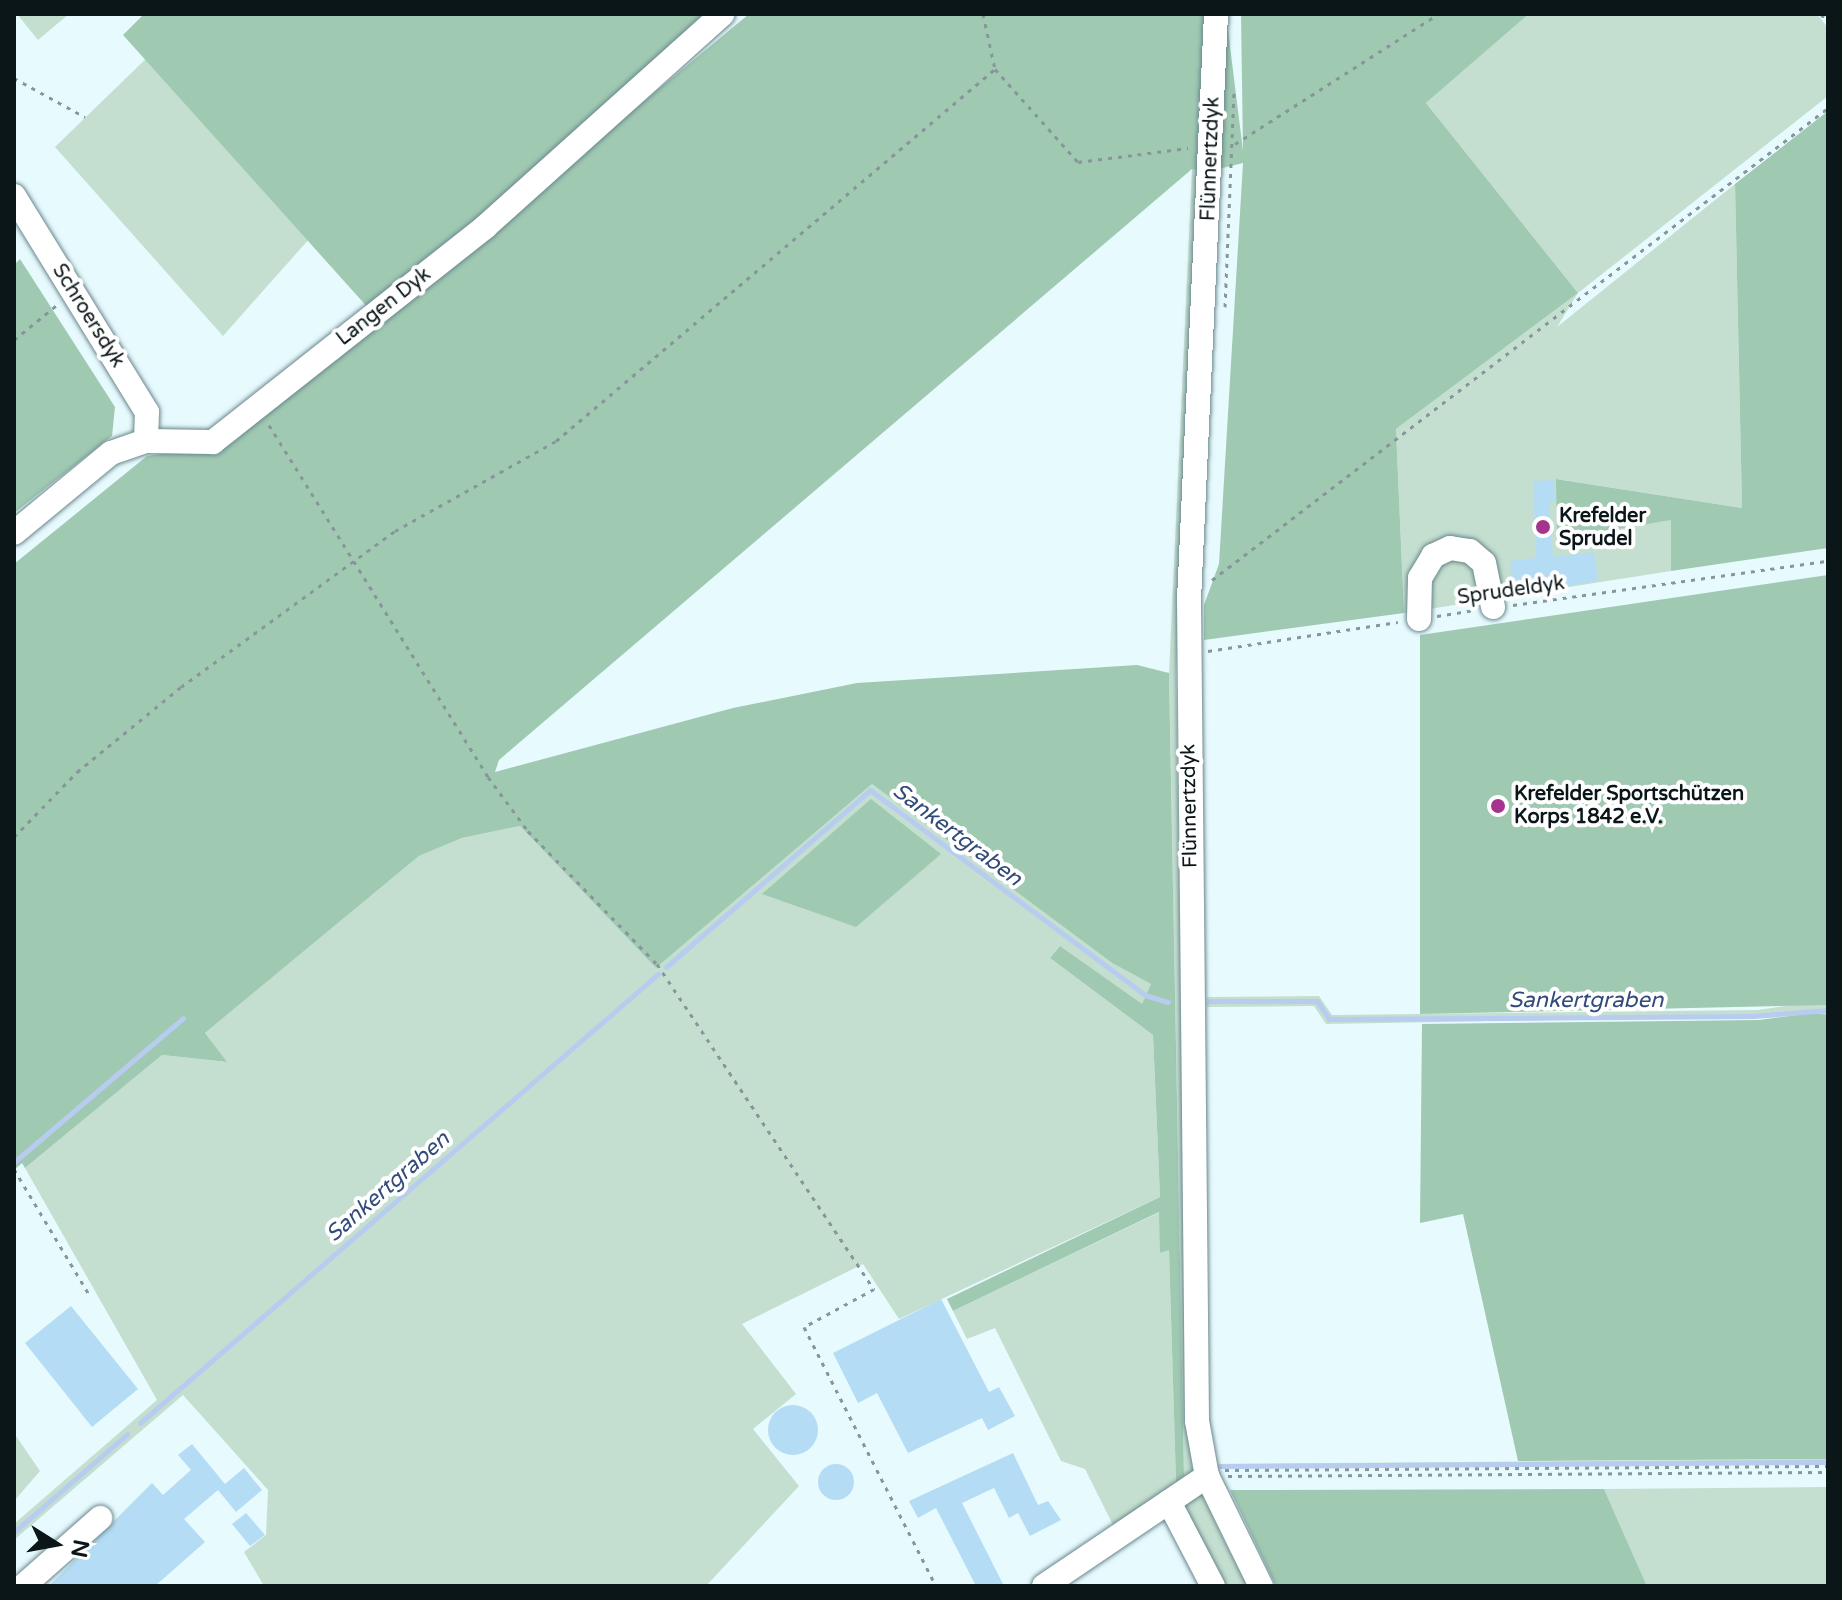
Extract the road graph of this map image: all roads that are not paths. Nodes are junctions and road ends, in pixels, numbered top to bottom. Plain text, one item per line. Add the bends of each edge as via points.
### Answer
1 (722, 14) edge
2 (1216, 14) edge
3 (14, 196) edge
4 (146, 441) junction
5 (14, 533) edge
6 (1493, 607) road end
7 (1419, 619) road end
8 (1207, 1476) junction
9 (1169, 1502) junction
10 (100, 1518) dead end
11 (23, 1586) edge
12 (1044, 1586) edge
13 (1213, 1586) edge
14 (1261, 1586) edge

1 - 4 street, Langen Dyk via 485,227 213,442
2 - 8 street, Flünnertzdyk via 1224,145 1189,600 1197,1421
3 - 4 street, Schroersdyk via 147,412
4 - 5 street, Langen Dyk via 111,453
6 - 7 street via 1484,563 1470,551 1450,548 1433,556 1420,578
8 - 9 street
8 - 14 street, Flünnertzdyk
9 - 12 street
9 - 13 street
10 - 11 street

